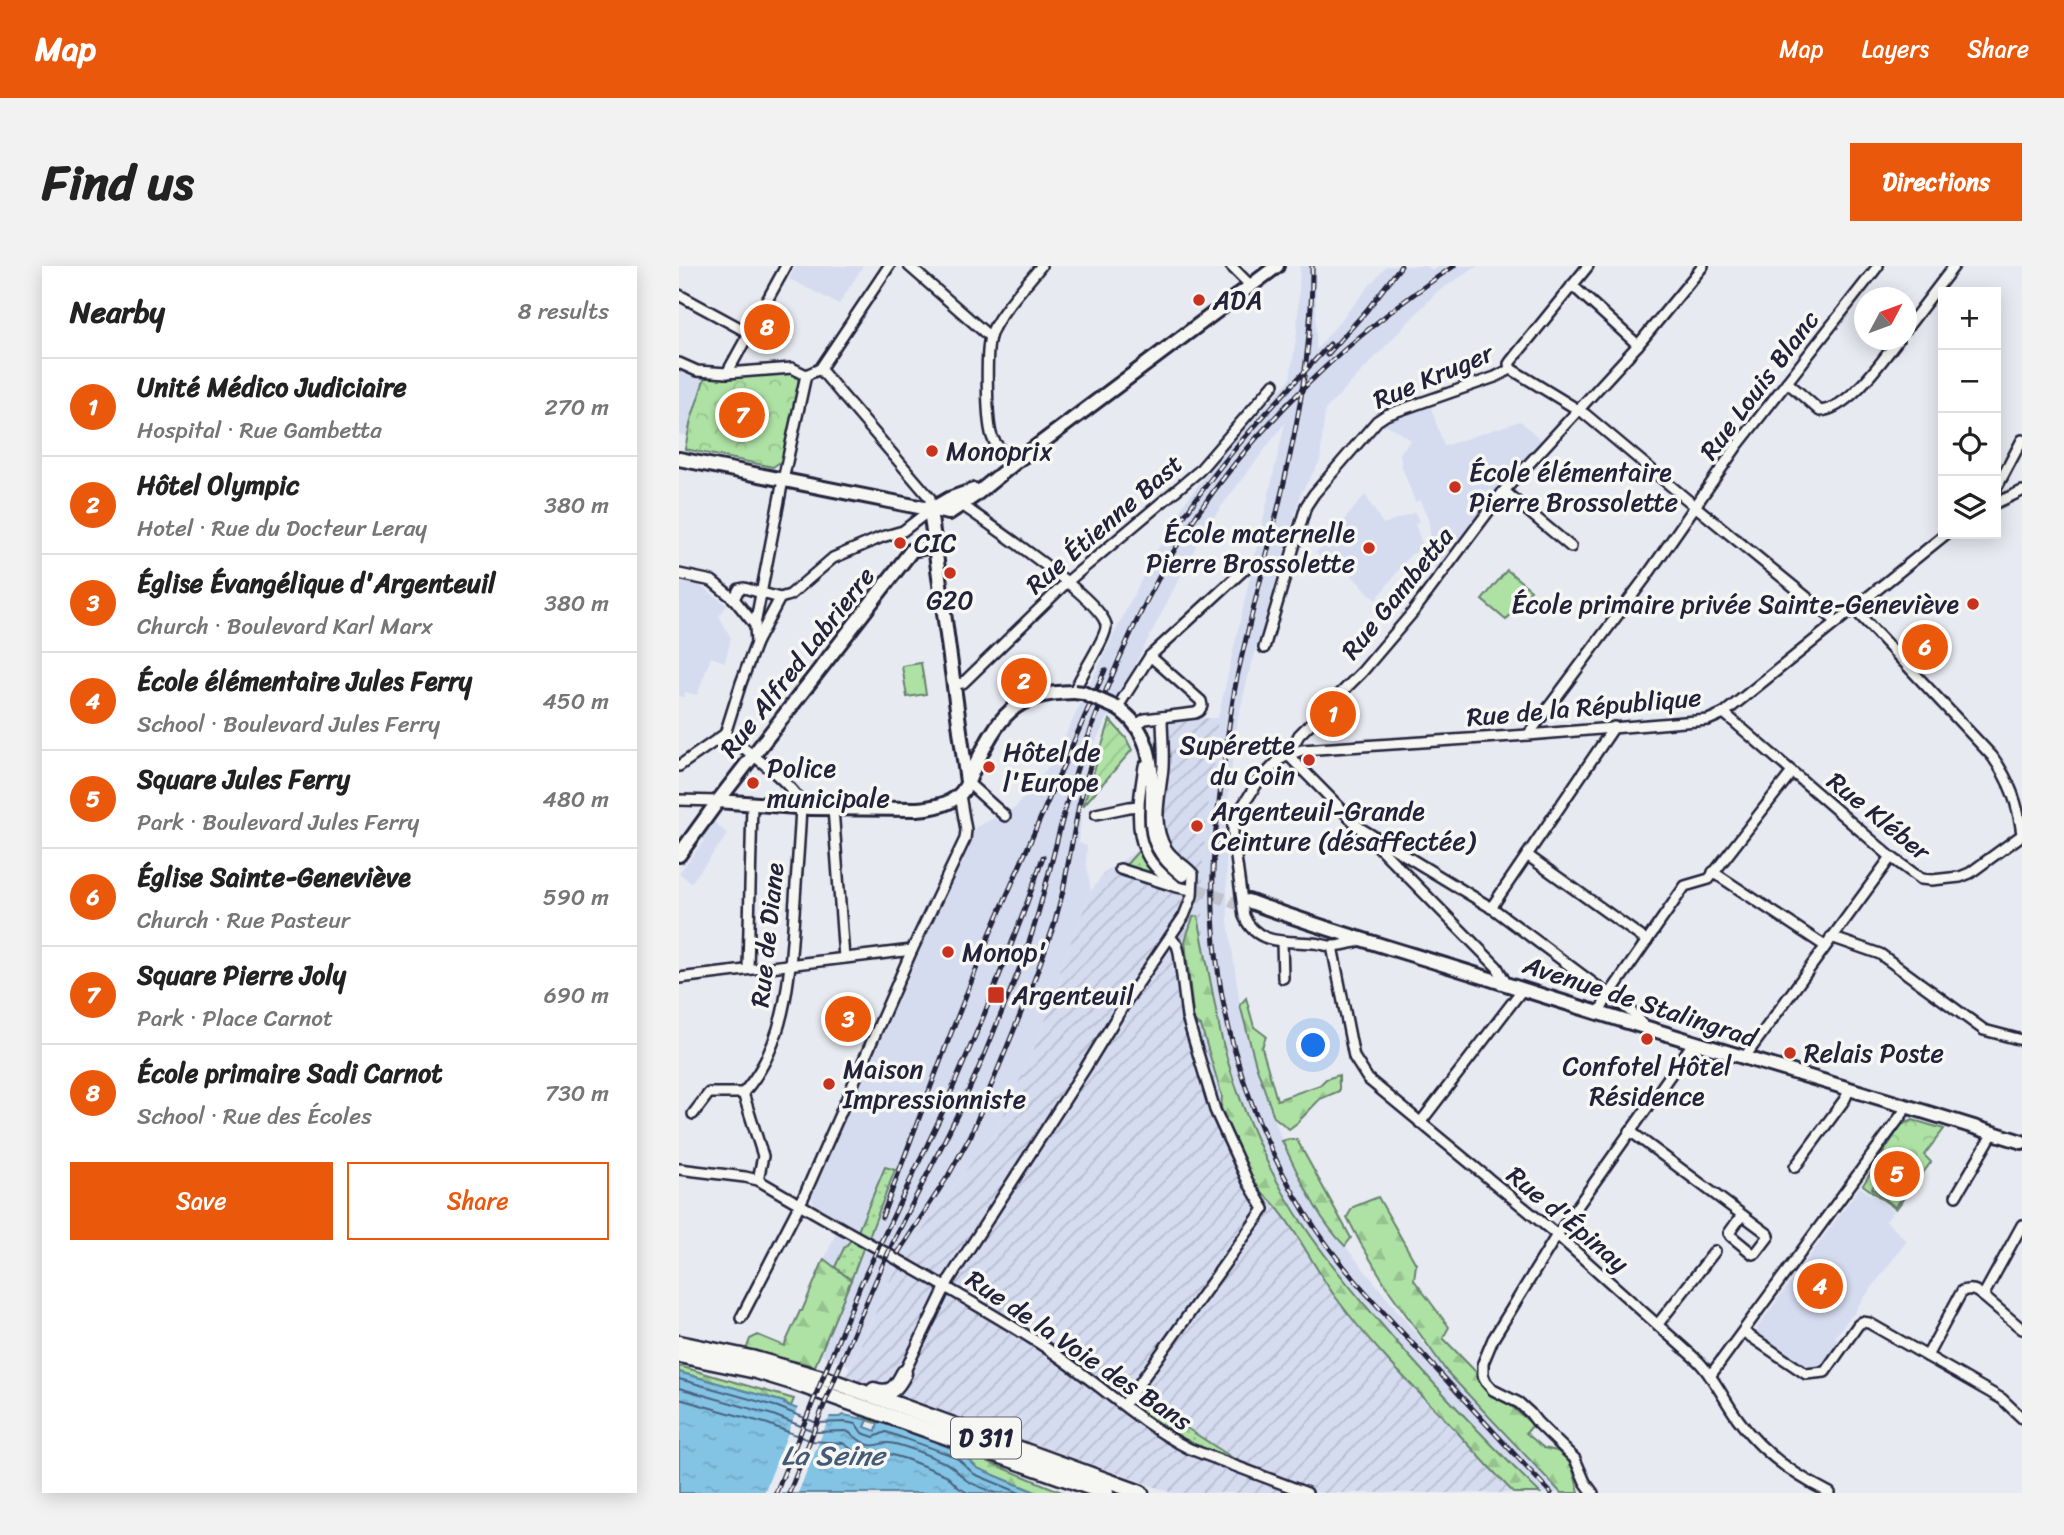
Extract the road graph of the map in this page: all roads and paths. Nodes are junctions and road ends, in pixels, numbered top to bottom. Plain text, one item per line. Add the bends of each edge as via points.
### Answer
1 (786, 266) edge
2 (889, 266) edge
3 (909, 266) edge
4 (1041, 266) edge
5 (1231, 266) edge
6 (1277, 266) edge
7 (1588, 266) edge
8 (1703, 266) edge
9 (1878, 266) edge
10 (1954, 266) edge
11 (1572, 285) junction
12 (1251, 286) junction
13 (679, 295) edge
14 (1917, 315) edge
15 (749, 333) junction
16 (990, 337) junction
17 (1638, 345) junction
18 (1890, 350) edge
19 (679, 363) edge
20 (820, 369) junction
21 (1511, 369) junction
22 (727, 373) junction
23 (806, 375) junction
24 (1787, 382) junction
25 (1274, 384) dead end
26 (1580, 411) junction
27 (2022, 440) edge
28 (679, 459) edge
29 (1013, 464) junction
30 (783, 480) junction
31 (2001, 480) edge
32 (982, 488) junction
33 (1504, 491) junction
34 (2022, 491) edge
35 (2001, 501) edge
36 (962, 505) junction
37 (1695, 507) junction
38 (930, 510) junction
39 (1940, 539) edge
40 (934, 546) junction
41 (1571, 547) dead end
42 (1247, 567) dead end
43 (679, 574) edge
44 (1067, 582) junction
45 (761, 593) junction
46 (780, 598) junction
47 (734, 599) junction
48 (1854, 609) junction
49 (1837, 622) junction
50 (755, 625) junction
51 (756, 643) junction
52 (1264, 648) dead end
53 (1150, 656) junction
54 (953, 684) junction
55 (1074, 692) junction
56 (1117, 708) junction
57 (1724, 713) junction
58 (1163, 717) junction
59 (1136, 725) junction
60 (1614, 727) junction
61 (725, 734) junction
62 (1528, 735) junction
63 (1147, 746) junction
64 (961, 750) junction
65 (1288, 755) junction
66 (753, 756) junction
67 (979, 757) junction
68 (1149, 764) junction
69 (679, 766) edge
70 (1792, 772) junction
71 (967, 782) junction
72 (960, 795) junction
73 (679, 800) edge
74 (718, 801) junction
75 (752, 804) junction
76 (1139, 806) junction
77 (801, 807) junction
78 (833, 808) junction
79 (1096, 814) dead end
80 (1005, 816) dead end
81 (1360, 828) junction
82 (2022, 834) edge
83 (679, 855) edge
84 (1527, 855) junction
85 (1891, 858) junction
86 (1120, 869) dead end
87 (1713, 872) junction
88 (1180, 880) junction
89 (1192, 890) junction
90 (1491, 908) junction
91 (1831, 937) junction
92 (1171, 938) junction
93 (1647, 941) junction
94 (1282, 942) junction
95 (1356, 942) junction
96 (1332, 946) junction
97 (1380, 946) junction
98 (1825, 946) junction
99 (912, 950) junction
100 (844, 958) junction
101 (790, 964) junction
102 (748, 968) junction
103 (679, 978) edge
104 (1283, 978) dead end
105 (1507, 985) junction
106 (1523, 990) junction
107 (1609, 995) junction
108 (1598, 1014) junction
109 (1647, 1029) junction
110 (2022, 1040) edge
111 (1693, 1043) junction
112 (1744, 1058) junction
113 (1849, 1090) junction
114 (743, 1093) junction
115 (1905, 1106) junction
116 (693, 1114) dead end
117 (1420, 1123) junction
118 (1630, 1131) junction
119 (1993, 1133) junction
120 (2022, 1142) edge
121 (1795, 1167) dead end
122 (679, 1169) edge
123 (758, 1180) junction
124 (1956, 1196) dead end
125 (799, 1205) junction
126 (1742, 1215) junction
127 (2022, 1225) edge
128 (1557, 1235) junction
129 (1715, 1251) dead end
130 (946, 1287) junction
131 (1983, 1296) junction
132 (741, 1318) dead end
133 (1658, 1324) junction
134 (2022, 1329) edge
135 (1744, 1332) junction
136 (679, 1343) edge
137 (679, 1355) edge
138 (1927, 1356) junction
139 (1710, 1376) junction
140 (901, 1379) junction
141 (832, 1381) junction
142 (1124, 1405) junction
143 (922, 1414) junction
144 (2022, 1418) edge
145 (1106, 1493) edge
146 (1141, 1493) edge
147 (1307, 1493) edge
148 (1593, 1493) edge
149 (1830, 1493) edge

1 - 15 street
2 - 20 street
3 - 16 street
4 - 16 street
5 - 12 street
6 - 12 main road
7 - 11 street, Rue Kruger
8 - 17 street, Rue Gambetta
9 - 24 street, Rue Louis Blanc
10 - 14 street
11 - 17 street
11 - 21 street, Rue Kruger via 1511,361
12 - 29 main road
13 - 15 street
15 - 22 street
16 - 29 street via 990,431
17 - 26 street, Rue Gambetta
18 - 24 street via 1864,383 1828,410 1820,411
19 - 22 street via 697,371
20 - 23 street
20 - 38 street via 930,498
21 - 26 street
21 - 52 street, Rue Kruger via 1377,421 1306,506
22 - 23 street via 792,368
23 - 30 street
24 - 37 street, Rue Louis Blanc
25 - 44 street, Rue Étienne Bast via 1199,471
26 - 33 street, Rue Gambetta
26 - 37 street
27 - 31 street
28 - 30 main road
29 - 32 main road
30 - 38 main road
30 - 45 street
32 - 36 main road
32 - 38 main road
33 - 41 street
33 - 65 street, Rue Gambetta via 1413,612 1299,735
34 - 35 street
36 - 38 main road via 949,513
36 - 44 street
37 - 49 street
37 - 62 street, Rue Louis Blanc
38 - 40 main road
38 - 46 street via 903,531 833,558 790,595
39 - 48 street, Rue de la République
40 - 54 main road
40 - 66 main road, Rue Alfred Labrierre via 912,550
42 - 53 street
43 - 47 street via 712,581
44 - 54 street, Rue Étienne Bast via 963,683
44 - 55 street via 1106,624
45 - 46 street
45 - 47 street via 739,589
45 - 50 street
46 - 51 street
47 - 50 street
48 - 49 street, Rue de la République
48 - 82 street via 2004,772
49 - 57 street, Rue de la République
50 - 51 street
51 - 61 street
53 - 56 street
53 - 58 street via 1198,697 1202,706 1195,713
54 - 64 main road
55 - 56 main road, bridge
55 - 67 main road via 1044,694 1016,705 999,722
56 - 59 main road
57 - 60 street, Rue de la République via 1708,720
57 - 70 street, Rue Kléber
58 - 59 street
58 - 89 street via 1160,835 1173,858 1192,872
59 - 63 main road
60 - 62 street, Rue de la République
60 - 84 street
61 - 66 street
61 - 69 street
62 - 65 street, Rue de la République via 1302,750
63 - 68 main road
63 - 88 main road via 1153,768 1154,838
64 - 67 main road
64 - 71 main road
65 - 81 street, Avenue de Stalingrad
65 - 94 street via 1271,766 1233,821 1244,916 1256,933
66 - 74 main road, Rue Alfred Labrierre
66 - 77 street via 795,794
67 - 71 main road
68 - 76 street via 1144,766
68 - 88 main road via 1150,836 1160,859
70 - 85 street, Rue Kléber
70 - 87 street
71 - 72 main road
71 - 80 street
72 - 78 main road via 917,810
72 - 99 street via 965,839
73 - 74 street
74 - 75 main road
74 - 83 main road, Rue Alfred Labrierre
75 - 77 main road
75 - 102 street
76 - 79 street
76 - 88 street via 1145,851 1159,872
77 - 78 main road
77 - 101 street, Rue de Diane
78 - 100 street
81 - 90 street
81 - 105 street, Avenue de Stalingrad via 1497,967
82 - 85 street, Rue Kléber via 1960,877 1921,879
84 - 90 street
84 - 93 street
85 - 91 street
86 - 88 street
87 - 93 street via 1709,878 1685,886
87 - 98 street
88 - 89 street
89 - 92 street via 1189,909
90 - 107 street
91 - 98 street
91 - 110 street via 1880,954 1984,1030
92 - 130 street
92 - 142 street via 1179,952 1187,1017 1215,1110 1263,1205 1262,1213
93 - 107 street
94 - 96 street
94 - 104 street
95 - 96 street
95 - 97 main road
95 - 97 main road via 1248,904
96 - 117 street, Rue d'Épinay via 1354,1057 1368,1079
97 - 105 main road
98 - 112 street
99 - 100 street
99 - 125 street
100 - 101 street
101 - 102 street
101 - 114 street, Rue de Diane via 773,1044 757,1077
102 - 103 street
105 - 106 main road, Avenue de Stalingrad
106 - 108 main road, Avenue de Stalingrad
106 - 117 street
107 - 108 street
107 - 109 street
108 - 109 main road, Avenue de Stalingrad
109 - 111 main road, Avenue de Stalingrad
111 - 112 main road, Avenue de Stalingrad
111 - 118 street
112 - 113 main road, Avenue de Stalingrad
113 - 115 main road, Avenue de Stalingrad
113 - 121 street
114 - 116 street via 709,1093
114 - 123 street via 763,1156
115 - 119 main road, Avenue de Stalingrad
115 - 135 street
117 - 128 street, Rue d'Épinay
118 - 126 street
118 - 128 street
119 - 120 main road, Avenue de Stalingrad
119 - 124 street
122 - 123 street
123 - 125 street, Rue de la Voie des Bans
125 - 130 street, Rue de la Voie des Bans
125 - 132 street
126 - 126 street via 1769,1236 1753,1254 1730,1233
127 - 131 street
128 - 133 street, Rue d'Épinay
128 - 148 street via 1493,1339 1483,1375 1493,1390 1519,1403 1575,1459
129 - 133 street
130 - 140 street
130 - 142 street, Rue de la Voie des Bans via 1036,1341
131 - 134 street
131 - 138 street via 1976,1290 1962,1291
133 - 139 street, Rue d'Épinay
135 - 138 street via 1806,1374 1825,1372 1862,1322
135 - 139 street
136 - 141 main road, D 311
137 - 145 main road, D 311 via 792,1382
138 - 144 street via 2002,1399
139 - 149 street, Rue d'Épinay via 1745,1428 1771,1456
140 - 141 main road via 882,1393 846,1380
140 - 143 main road via 899,1391
141 - 143 main road, D 311
142 - 147 street, Rue de la Voie des Bans via 1190,1449
143 - 146 main road, D 311

